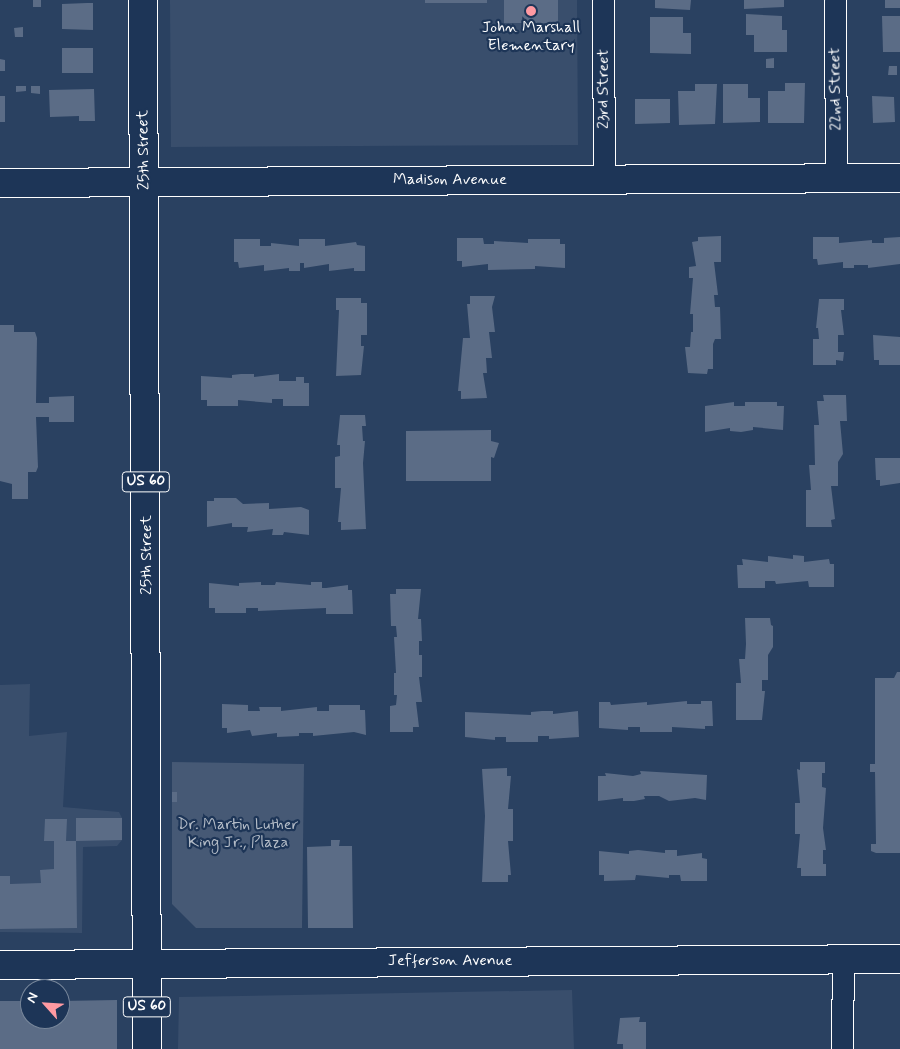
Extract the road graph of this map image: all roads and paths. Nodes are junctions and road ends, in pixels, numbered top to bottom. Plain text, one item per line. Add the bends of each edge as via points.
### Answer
1 (143, 0) edge
2 (603, 0) edge
3 (835, 0) edge
4 (836, 178) junction
5 (900, 178) edge
6 (604, 179) junction
7 (144, 181) junction
8 (0, 183) edge
9 (900, 959) edge
10 (843, 960) junction
11 (0, 965) edge
12 (146, 965) junction
13 (147, 1049) edge
14 (842, 1049) edge

1 - 7 main road, 25th Street / US 60
2 - 6 street, 23rd Street
3 - 4 street, 22nd Street
4 - 5 main road, Madison Avenue
4 - 6 main road, Madison Avenue
6 - 7 main road, Madison Avenue
7 - 8 main road, Madison Avenue
7 - 12 main road, 25th Street / US 60
9 - 10 main road, Jefferson Avenue
10 - 12 main road, Jefferson Avenue
10 - 14 street
11 - 12 main road, Jefferson Avenue
12 - 13 main road, 25th Street / US 60

